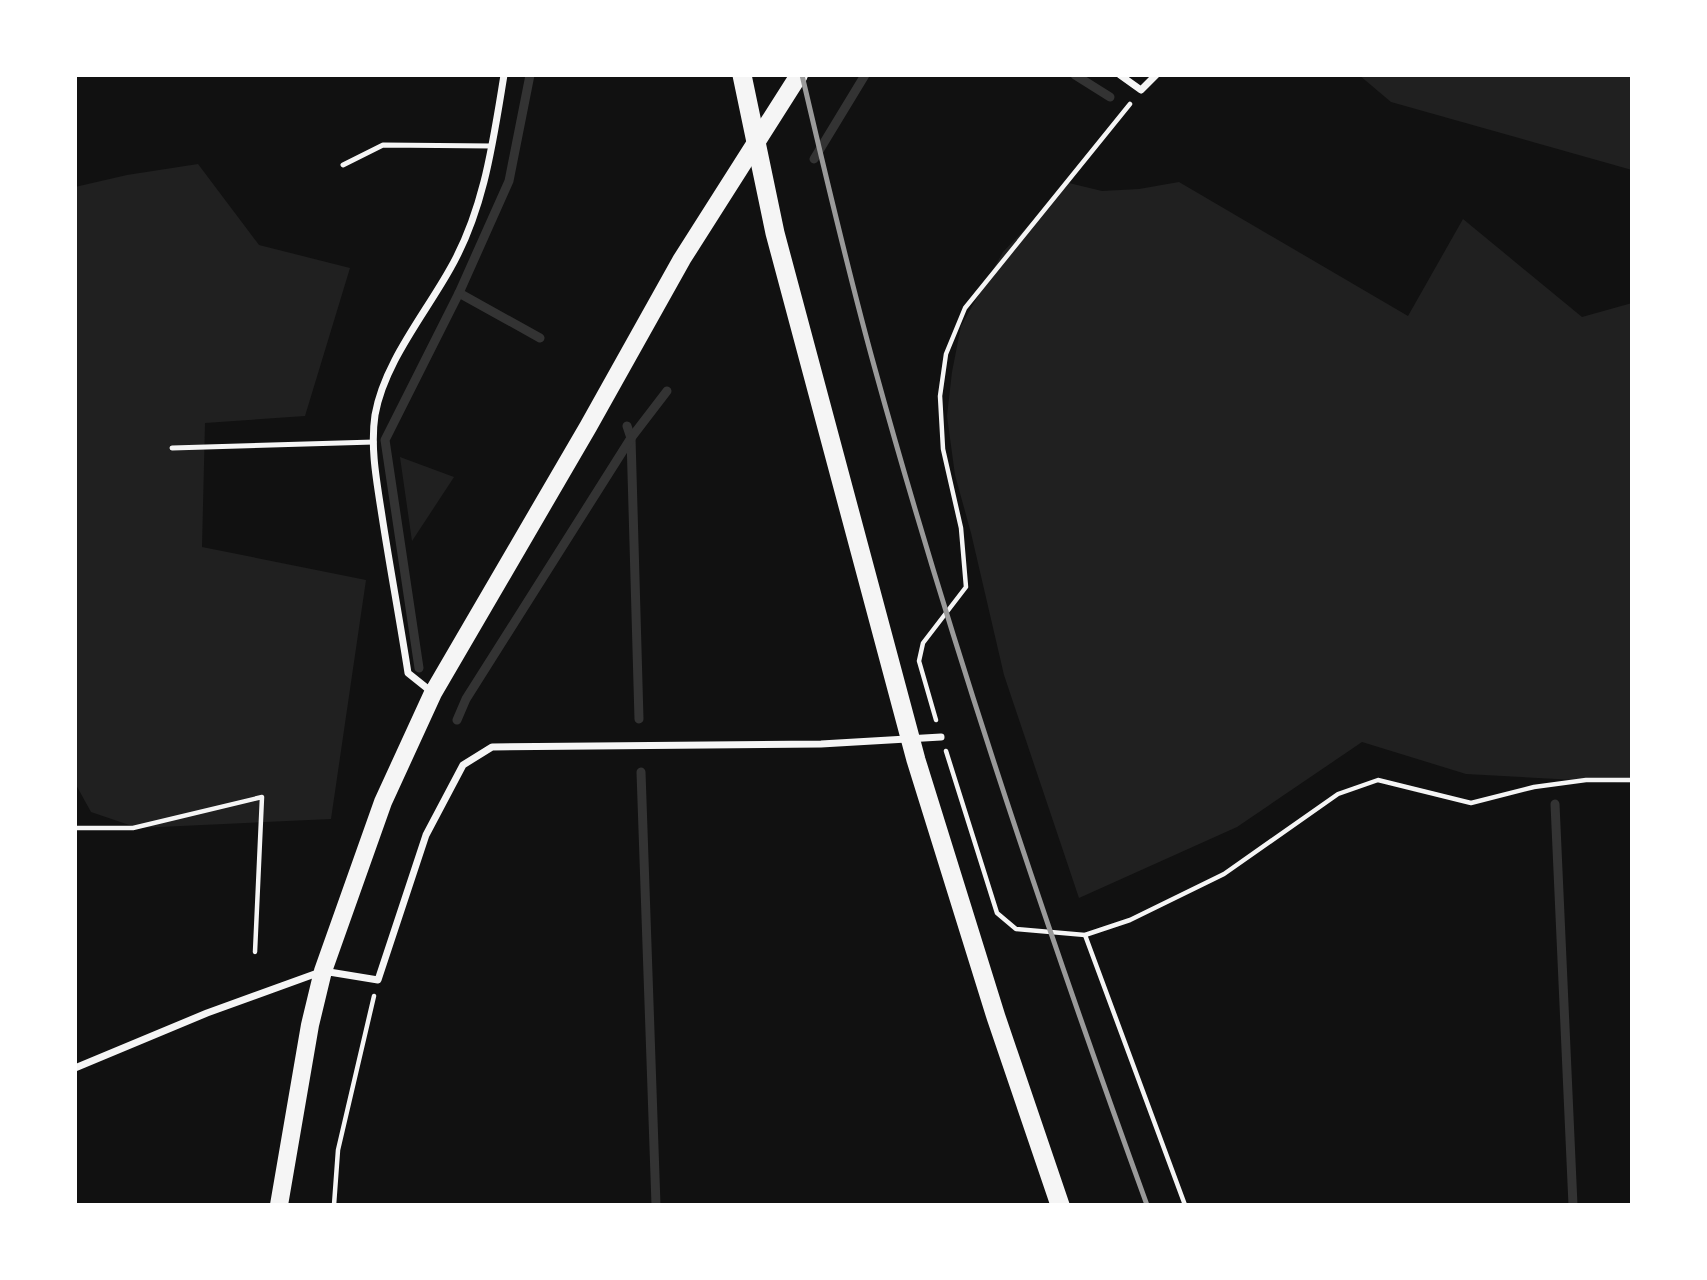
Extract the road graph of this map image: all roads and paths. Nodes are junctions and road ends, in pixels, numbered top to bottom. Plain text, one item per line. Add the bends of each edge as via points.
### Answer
1 (504, 75) edge
2 (742, 75) edge
3 (799, 75) edge
4 (1120, 75) edge
5 (1156, 75) edge
6 (1141, 90) junction
7 (492, 146) junction
8 (343, 165) dead end
9 (374, 442) junction
10 (172, 448) dead end
11 (433, 693) junction
12 (941, 737) junction
13 (1632, 780) edge
14 (75, 828) edge
15 (1085, 935) junction
16 (255, 952) dead end
17 (323, 971) junction
18 (378, 980) junction
19 (75, 1068) edge
20 (279, 1205) edge
21 (334, 1205) edge
22 (1060, 1205) edge
23 (1185, 1205) edge

1 - 7 street
2 - 22 highway via 775,233 916,760
3 - 11 main road via 682,259
4 - 6 street
5 - 6 street
6 - 12 path via 965,308 946,354 940,396 943,449 961,528 966,587 923,643 919,661
7 - 8 lane via 383,145
7 - 9 street via 470,227 391,369 375,414
9 - 10 lane
9 - 11 street via 408,673
11 - 17 main road via 383,802
12 - 15 path via 997,912 1016,929
12 - 18 street via 821,744 492,747 463,765 426,835
13 - 15 path via 1586,779 1471,803 1378,780 1338,793 1224,874
14 - 16 path via 133,828 262,797
15 - 23 path
17 - 18 street
17 - 19 street
17 - 20 main road
18 - 21 path via 338,1150

